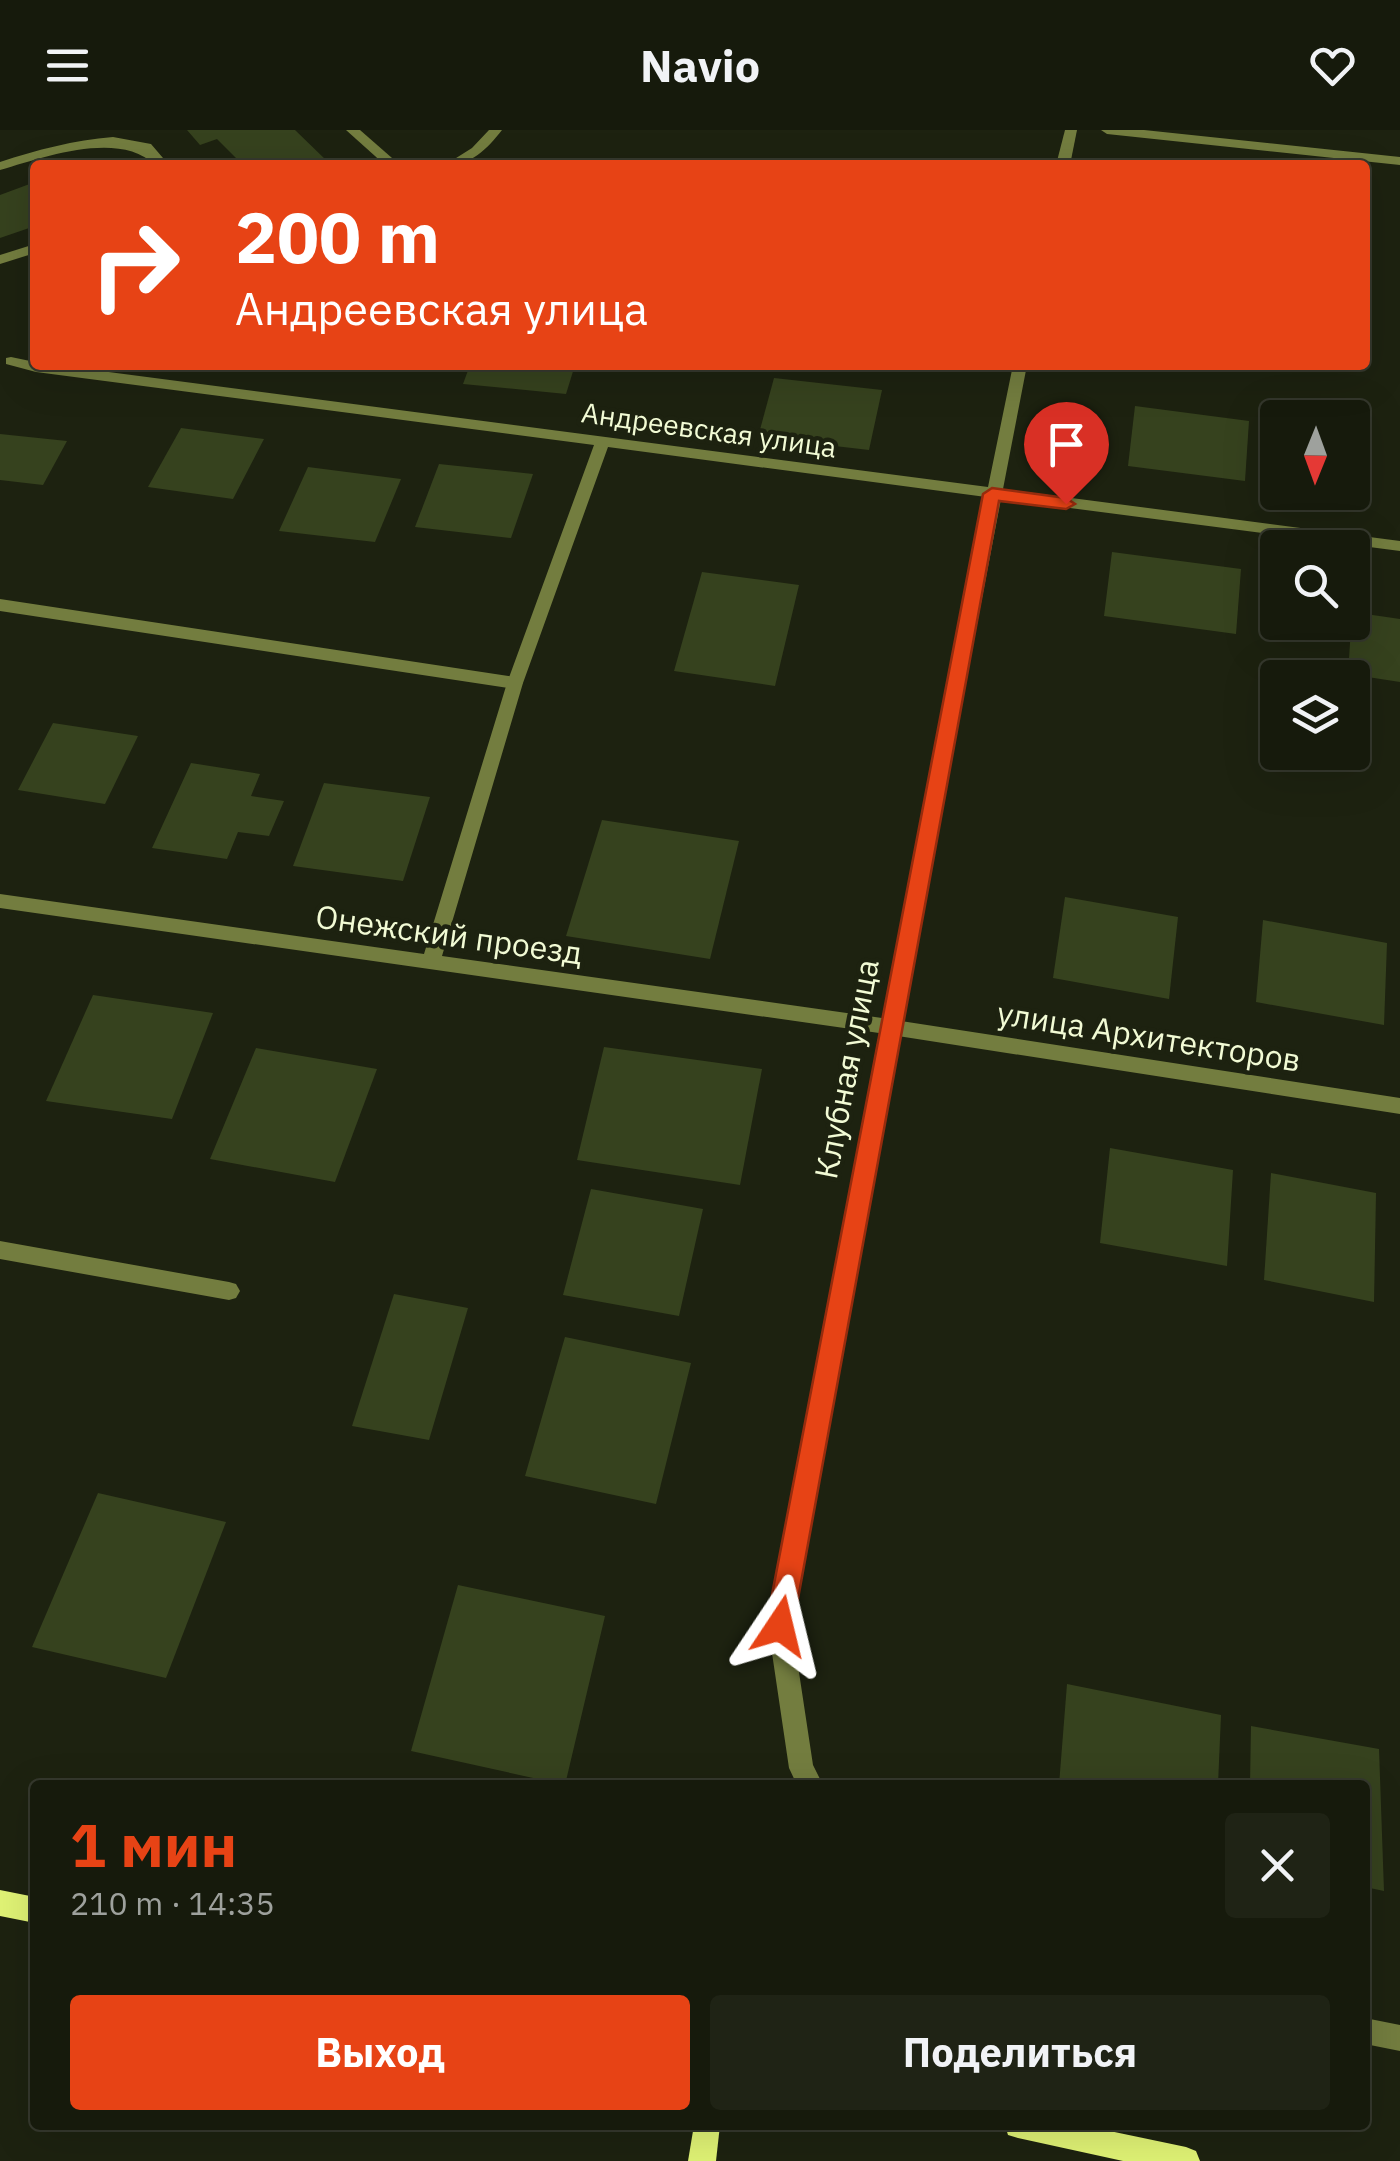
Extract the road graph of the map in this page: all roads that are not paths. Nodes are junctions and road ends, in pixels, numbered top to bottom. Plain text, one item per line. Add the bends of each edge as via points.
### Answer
1 (352, 130) edge
2 (496, 130) edge
3 (1071, 130) edge
4 (1106, 130) edge
5 (157, 160) edge
6 (387, 160) edge
7 (460, 160) edge
8 (1065, 160) edge
9 (1400, 161) edge
10 (0, 166) edge
11 (30, 250) edge
12 (0, 260) edge
13 (30, 353) edge
14 (6, 363) edge
15 (52, 370) edge
16 (1019, 370) edge
17 (603, 440) junction
18 (992, 494) junction
19 (1400, 546) edge
20 (0, 604) edge
21 (515, 684) junction
22 (0, 901) edge
23 (431, 963) junction
24 (890, 1027) junction
25 (1400, 1106) edge
26 (0, 1250) edge
27 (229, 1291) dead end
28 (808, 1780) edge
29 (0, 1903) edge
30 (30, 1909) edge
31 (1370, 2032) edge
32 (1400, 2038) edge
33 (707, 2130) edge
34 (1041, 2130) edge
35 (702, 2161) edge
36 (1186, 2161) edge

1 - 6 street
2 - 7 street
3 - 8 street
4 - 9 street
5 - 10 street via 144,146 107,139 64,144
11 - 12 street
13 - 14 street
15 - 17 street, Андреевская улица
16 - 18 street, Клубная улица
17 - 18 street, Андреевская улица
17 - 21 street
18 - 19 street, Андреевская улица
18 - 24 street, Клубная улица
20 - 21 street
21 - 23 street
22 - 23 street, Онежский проезд
23 - 24 street, Онежский проезд
24 - 25 street, улица Архитекторов
24 - 28 street, Клубная улица via 780,1626
26 - 27 street
29 - 30 street
31 - 32 street
33 - 35 street
34 - 36 street

